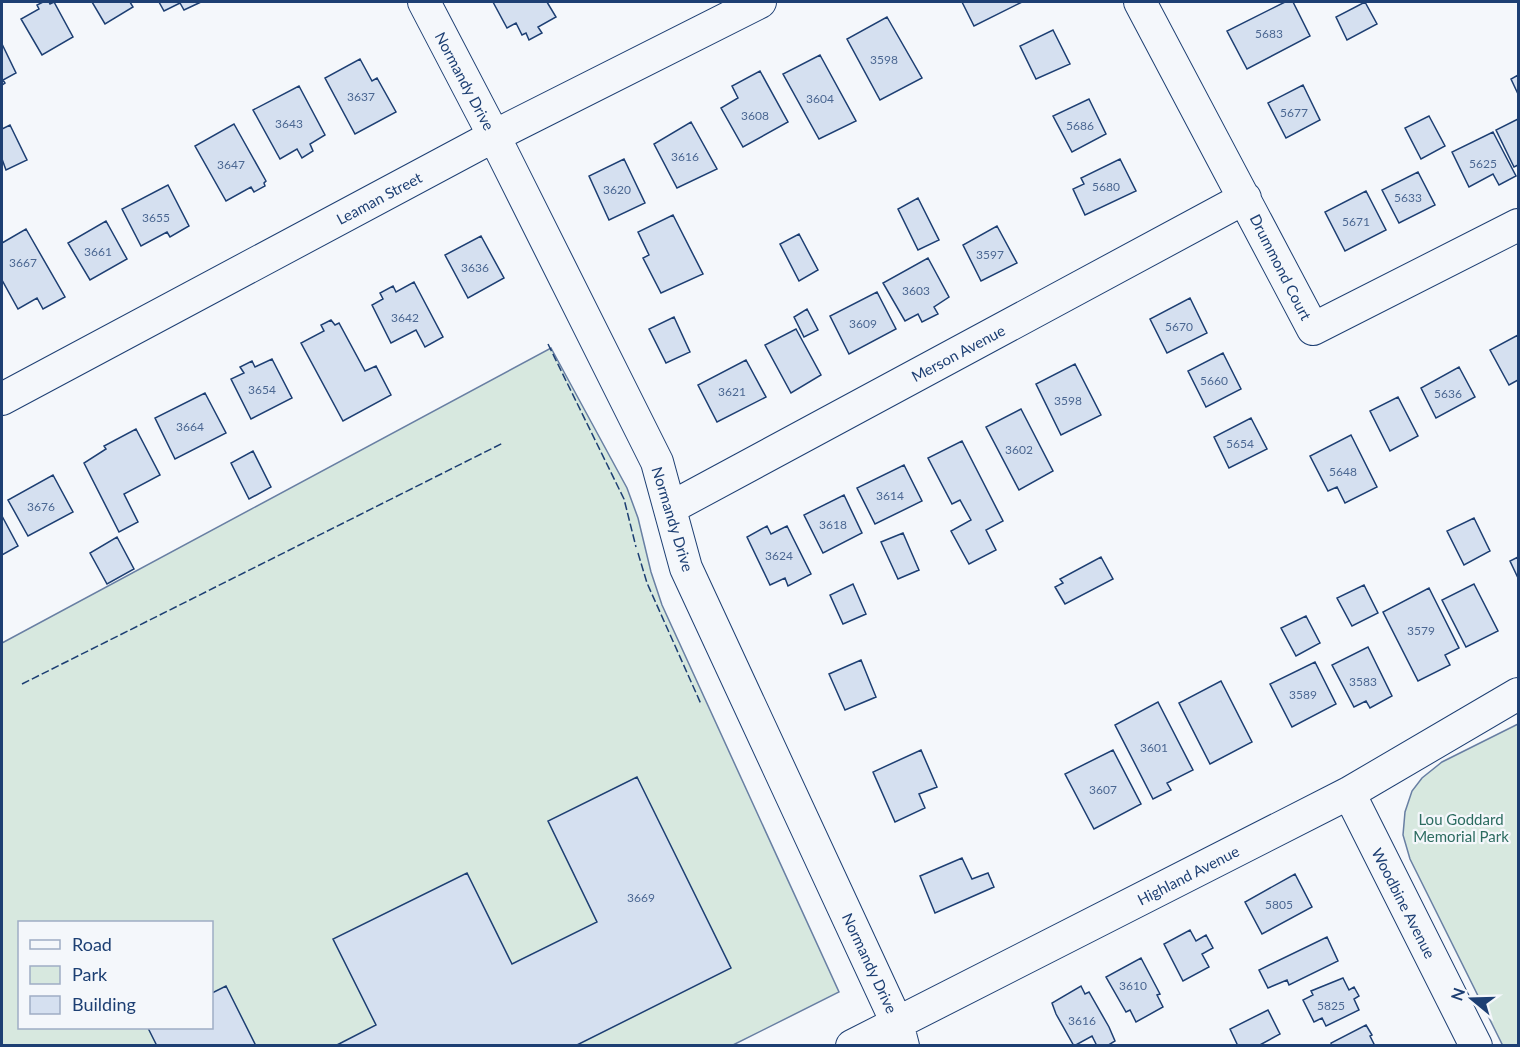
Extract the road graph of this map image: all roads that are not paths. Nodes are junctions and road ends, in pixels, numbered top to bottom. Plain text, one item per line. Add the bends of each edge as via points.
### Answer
1 (424, 2) edge
2 (760, 2) edge
3 (1140, 2) edge
4 (494, 136) junction
5 (1245, 198) junction
6 (1518, 225) edge
7 (2, 399) edge
8 (670, 508) junction
9 (1518, 694) edge
10 (1349, 792) junction
11 (900, 1034) edge
12 (852, 1046) edge
13 (1476, 1046) edge

1 - 4 street, Normandy Drive
2 - 4 street, Leaman Street
3 - 5 street, Drummond Court
4 - 7 street, Leaman Street
4 - 8 street, Normandy Drive via 657,462
5 - 6 street, Drummond Court via 1313,329
5 - 8 street, Merson Avenue
8 - 11 street, Normandy Drive via 686,568
9 - 10 street, Highland Avenue
10 - 11 street, Highland Avenue
10 - 13 street, Woodbine Avenue
11 - 12 street, Highland Avenue

